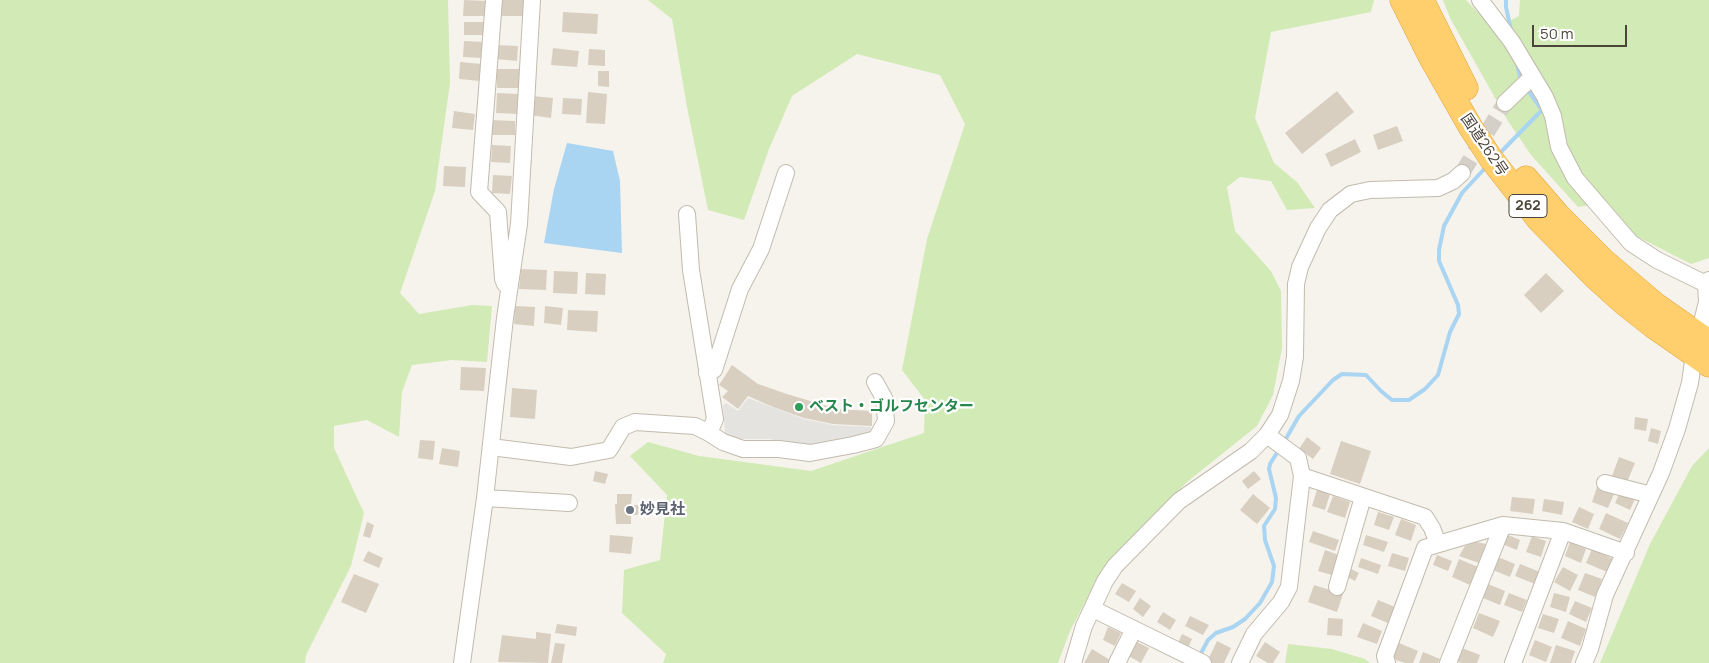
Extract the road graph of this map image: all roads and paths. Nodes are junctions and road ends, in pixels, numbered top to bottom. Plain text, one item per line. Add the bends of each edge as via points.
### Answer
1 (494, 0) edge
2 (532, 0) edge
3 (1402, 0) edge
4 (1422, 0) edge
5 (1480, 0) edge
6 (1532, 77) junction
7 (1505, 104) tunnel mouth
8 (786, 173) dead end
9 (1462, 173) tunnel mouth
10 (687, 214) dead end
11 (1707, 282) edge
12 (509, 294) junction
13 (1702, 349) edge
14 (707, 373) junction
15 (875, 382) dead end
16 (709, 433) junction
17 (1267, 435) junction
18 (491, 447) junction
19 (1302, 476) junction
20 (1605, 483) dead end
21 (1651, 495) junction
22 (1363, 497) junction
23 (485, 498) junction
24 (569, 503) dead end
25 (1503, 524) junction
26 (1563, 531) junction
27 (1438, 544) junction
28 (1626, 553) junction
29 (1336, 587) dead end
30 (1093, 609) junction
31 (1134, 629) junction
32 (462, 663) edge
33 (1073, 663) edge
34 (1117, 663) edge
35 (1203, 663) edge
36 (1240, 663) edge
37 (1387, 663) edge
38 (1448, 663) edge
39 (1513, 663) edge
40 (1584, 663) edge

1 - 12 street via 480,192 498,212 503,278
2 - 12 street via 519,224
3 - 13 highway, 国道262号 / 262 via 1471,128 1540,220 1625,304 1653,326
4 - 13 highway, 国道262号 / 262 via 1459,76 1494,135 1527,180 1604,261
5 - 6 street via 1512,42
6 - 7 street
6 - 11 street via 1553,116 1560,147 1574,178 1631,243 1657,260
8 - 14 street via 761,249 740,289 714,370
9 - 17 street via 1438,188 1370,190 1351,194 1330,210 1300,267 1296,284 1295,357 1291,381 1280,415
10 - 14 street via 691,270
11 - 13 street
12 - 18 street
13 - 21 street via 1677,430
14 - 16 street via 715,419
15 - 16 street via 884,398 886,421 876,439 810,453 743,449 722,442
16 - 18 street via 695,426 635,422 623,427 609,450 570,457
17 - 19 street via 1298,458
17 - 30 street via 1251,451 1179,501 1126,553 1105,581
18 - 23 street
19 - 22 street
19 - 36 street via 1289,587 1281,602 1254,634
20 - 21 street
21 - 28 street
22 - 27 street via 1425,517
22 - 29 street
23 - 24 street
23 - 32 street
25 - 26 street
25 - 27 street
25 - 38 street
26 - 28 street
26 - 39 street
27 - 37 street via 1425,548 1385,656
28 - 40 street via 1605,596
30 - 31 street
30 - 33 street via 1084,626
31 - 34 street
31 - 35 street

